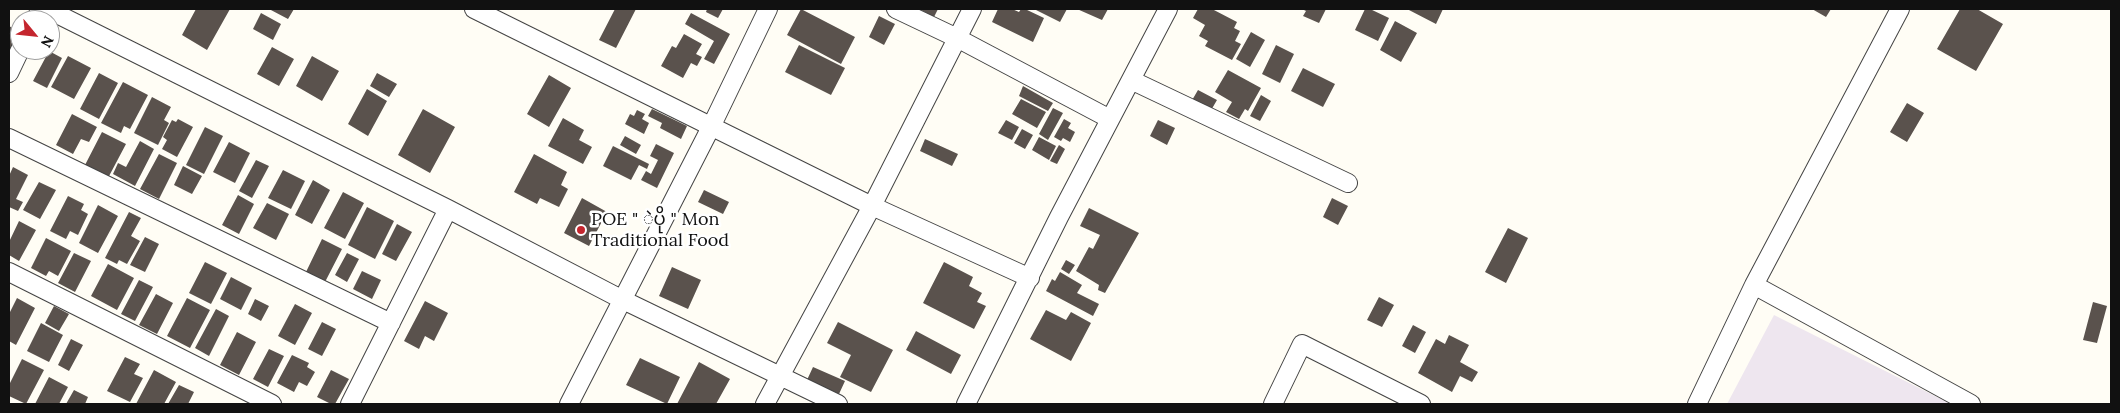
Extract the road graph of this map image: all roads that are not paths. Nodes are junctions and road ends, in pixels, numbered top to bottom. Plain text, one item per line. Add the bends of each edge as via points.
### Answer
1 (46, 9) edge
2 (474, 9) edge
3 (768, 9) edge
4 (896, 9) edge
5 (972, 9) edge
6 (1168, 9) edge
7 (1900, 9) edge
8 (957, 38) junction
9 (15, 60) edge
10 (9, 73) edge
11 (1130, 80) junction
12 (1110, 119) junction
13 (711, 127) junction
14 (9, 138) edge
15 (1348, 183) dead end
16 (872, 206) junction
17 (448, 209) junction
18 (9, 272) edge
19 (1030, 278) junction
20 (1754, 285) junction
21 (623, 300) junction
22 (391, 323) junction
23 (779, 376) junction
24 (272, 404) edge
25 (350, 404) edge
26 (570, 404) edge
27 (765, 404) edge
28 (838, 404) edge
29 (966, 404) edge
30 (1273, 404) edge
31 (1421, 404) edge
32 (1697, 404) edge
33 (1970, 404) edge

1 - 17 street
2 - 13 street
3 - 13 street
4 - 8 street
5 - 8 street
6 - 11 street
7 - 20 street
8 - 12 street
8 - 16 street
9 - 10 street
11 - 12 street
11 - 15 street
12 - 19 street
13 - 16 street
13 - 21 street
14 - 22 street
16 - 19 street
16 - 23 street
17 - 21 street
17 - 22 street
18 - 24 street
19 - 29 street
20 - 32 street
20 - 33 street
21 - 23 street
21 - 26 street
22 - 25 street
23 - 27 street
23 - 28 street
30 - 31 street via 1302,344

